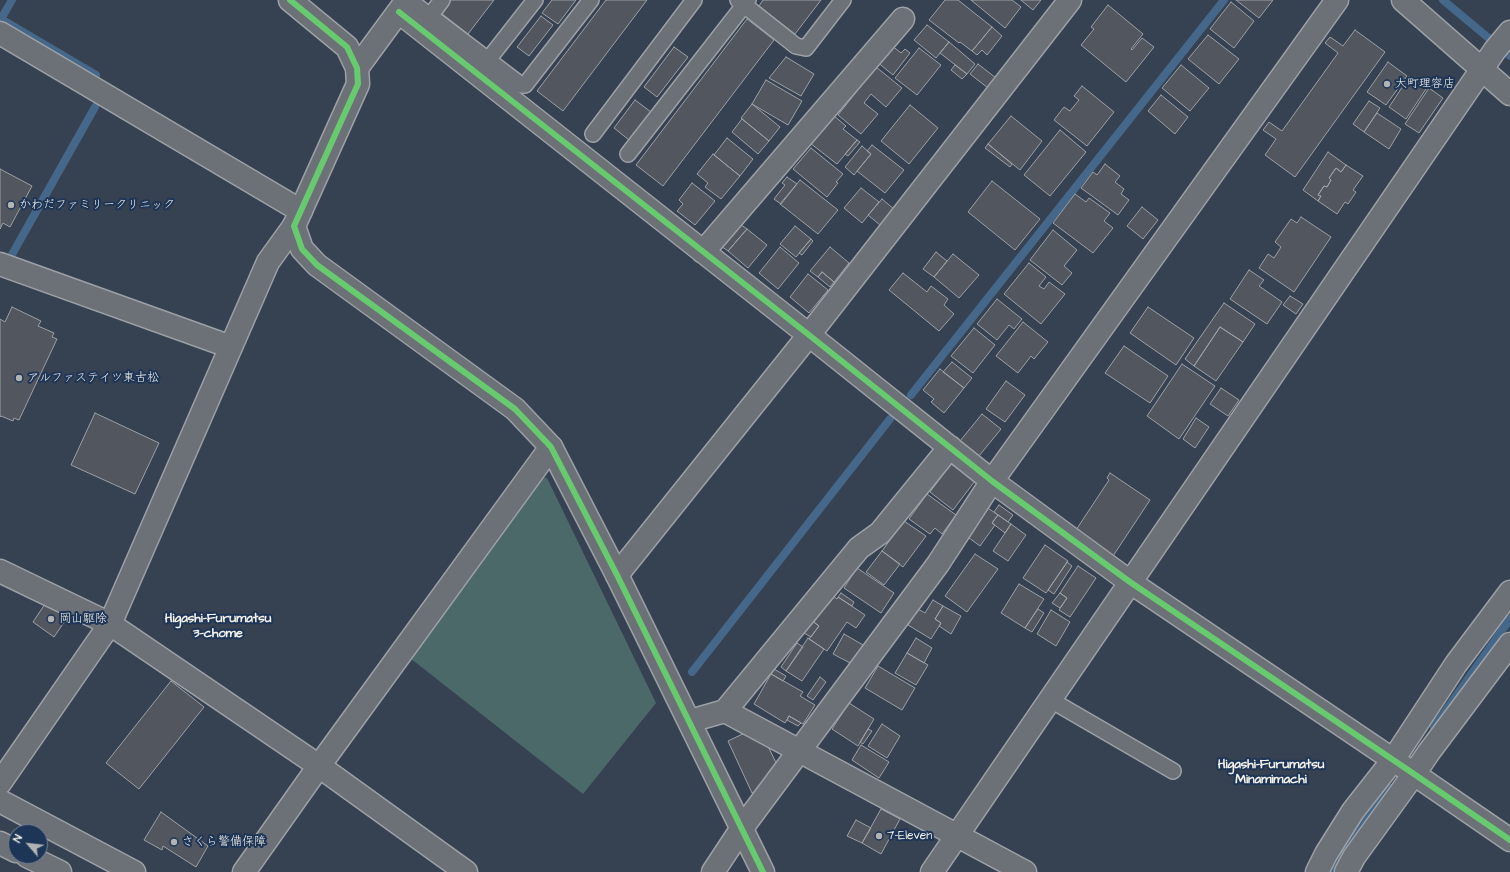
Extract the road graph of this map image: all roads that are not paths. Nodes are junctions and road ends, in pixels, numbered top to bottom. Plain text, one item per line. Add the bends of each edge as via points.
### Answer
1 (290, 0) edge
2 (442, 0) edge
3 (535, 0) edge
4 (591, 0) edge
5 (694, 0) edge
6 (843, 0) edge
7 (1070, 0) edge
8 (1337, 0) edge
9 (1403, 0) edge
10 (744, 2) edge
11 (405, 4) edge
12 (430, 16) junction
13 (903, 19) dead end
14 (0, 33) edge
15 (1502, 41) edge
16 (488, 60) junction
17 (357, 68) junction
18 (1481, 70) junction
19 (1510, 94) edge
20 (593, 134) dead end
21 (628, 154) dead end
22 (298, 218) junction
23 (703, 252) junction
24 (0, 264) edge
25 (809, 335) junction
26 (231, 347) junction
27 (551, 447) junction
28 (950, 447) junction
29 (992, 481) junction
30 (0, 571) edge
31 (617, 575) junction
32 (1130, 582) junction
33 (1510, 592) edge
34 (110, 624) junction
35 (1510, 644) edge
36 (1050, 699) junction
37 (725, 711) junction
38 (690, 721) junction
39 (800, 752) junction
40 (1393, 760) junction
41 (319, 766) junction
42 (1173, 771) dead end
43 (1414, 774) junction
44 (0, 783) edge
45 (0, 801) edge
46 (742, 828) junction
47 (956, 836) junction
48 (1510, 840) edge
49 (44, 864) edge
50 (60, 872) edge
51 (134, 872) edge
52 (244, 872) edge
53 (466, 872) edge
54 (712, 872) edge
55 (763, 872) edge
56 (932, 872) edge
57 (1025, 872) edge
58 (1317, 872) edge
59 (1346, 872) edge

1 - 17 street via 347,47
2 - 12 lane
3 - 16 lane
4 - 16 lane via 525,85 521,85
5 - 20 lane
6 - 10 lane via 806,48 796,46
7 - 25 street
8 - 29 street
9 - 18 street
10 - 21 lane
11 - 12 lane
11 - 17 street
11 - 23 street
12 - 16 lane
13 - 23 street
14 - 22 street
15 - 18 street
17 - 22 street via 358,84
18 - 19 street
18 - 32 street
22 - 26 street via 268,262
22 - 27 street via 302,249 317,266 516,409
23 - 25 street
24 - 26 street
25 - 28 street
25 - 31 street
26 - 34 street
27 - 31 street
27 - 41 street
28 - 29 street
28 - 37 street via 880,532 859,548
29 - 32 street
29 - 39 street via 938,564
30 - 34 street
31 - 38 street
32 - 36 street
32 - 40 street
33 - 40 street via 1456,664
34 - 41 street
34 - 44 street
35 - 43 street
36 - 42 lane
36 - 47 street
37 - 38 street
37 - 39 street
38 - 46 street
39 - 46 street
39 - 47 street
40 - 43 street
40 - 58 street via 1353,811
41 - 52 street
41 - 53 street
43 - 48 street
43 - 59 street
45 - 51 street
46 - 54 street
46 - 55 street
47 - 56 street
47 - 57 street
49 - 50 street

